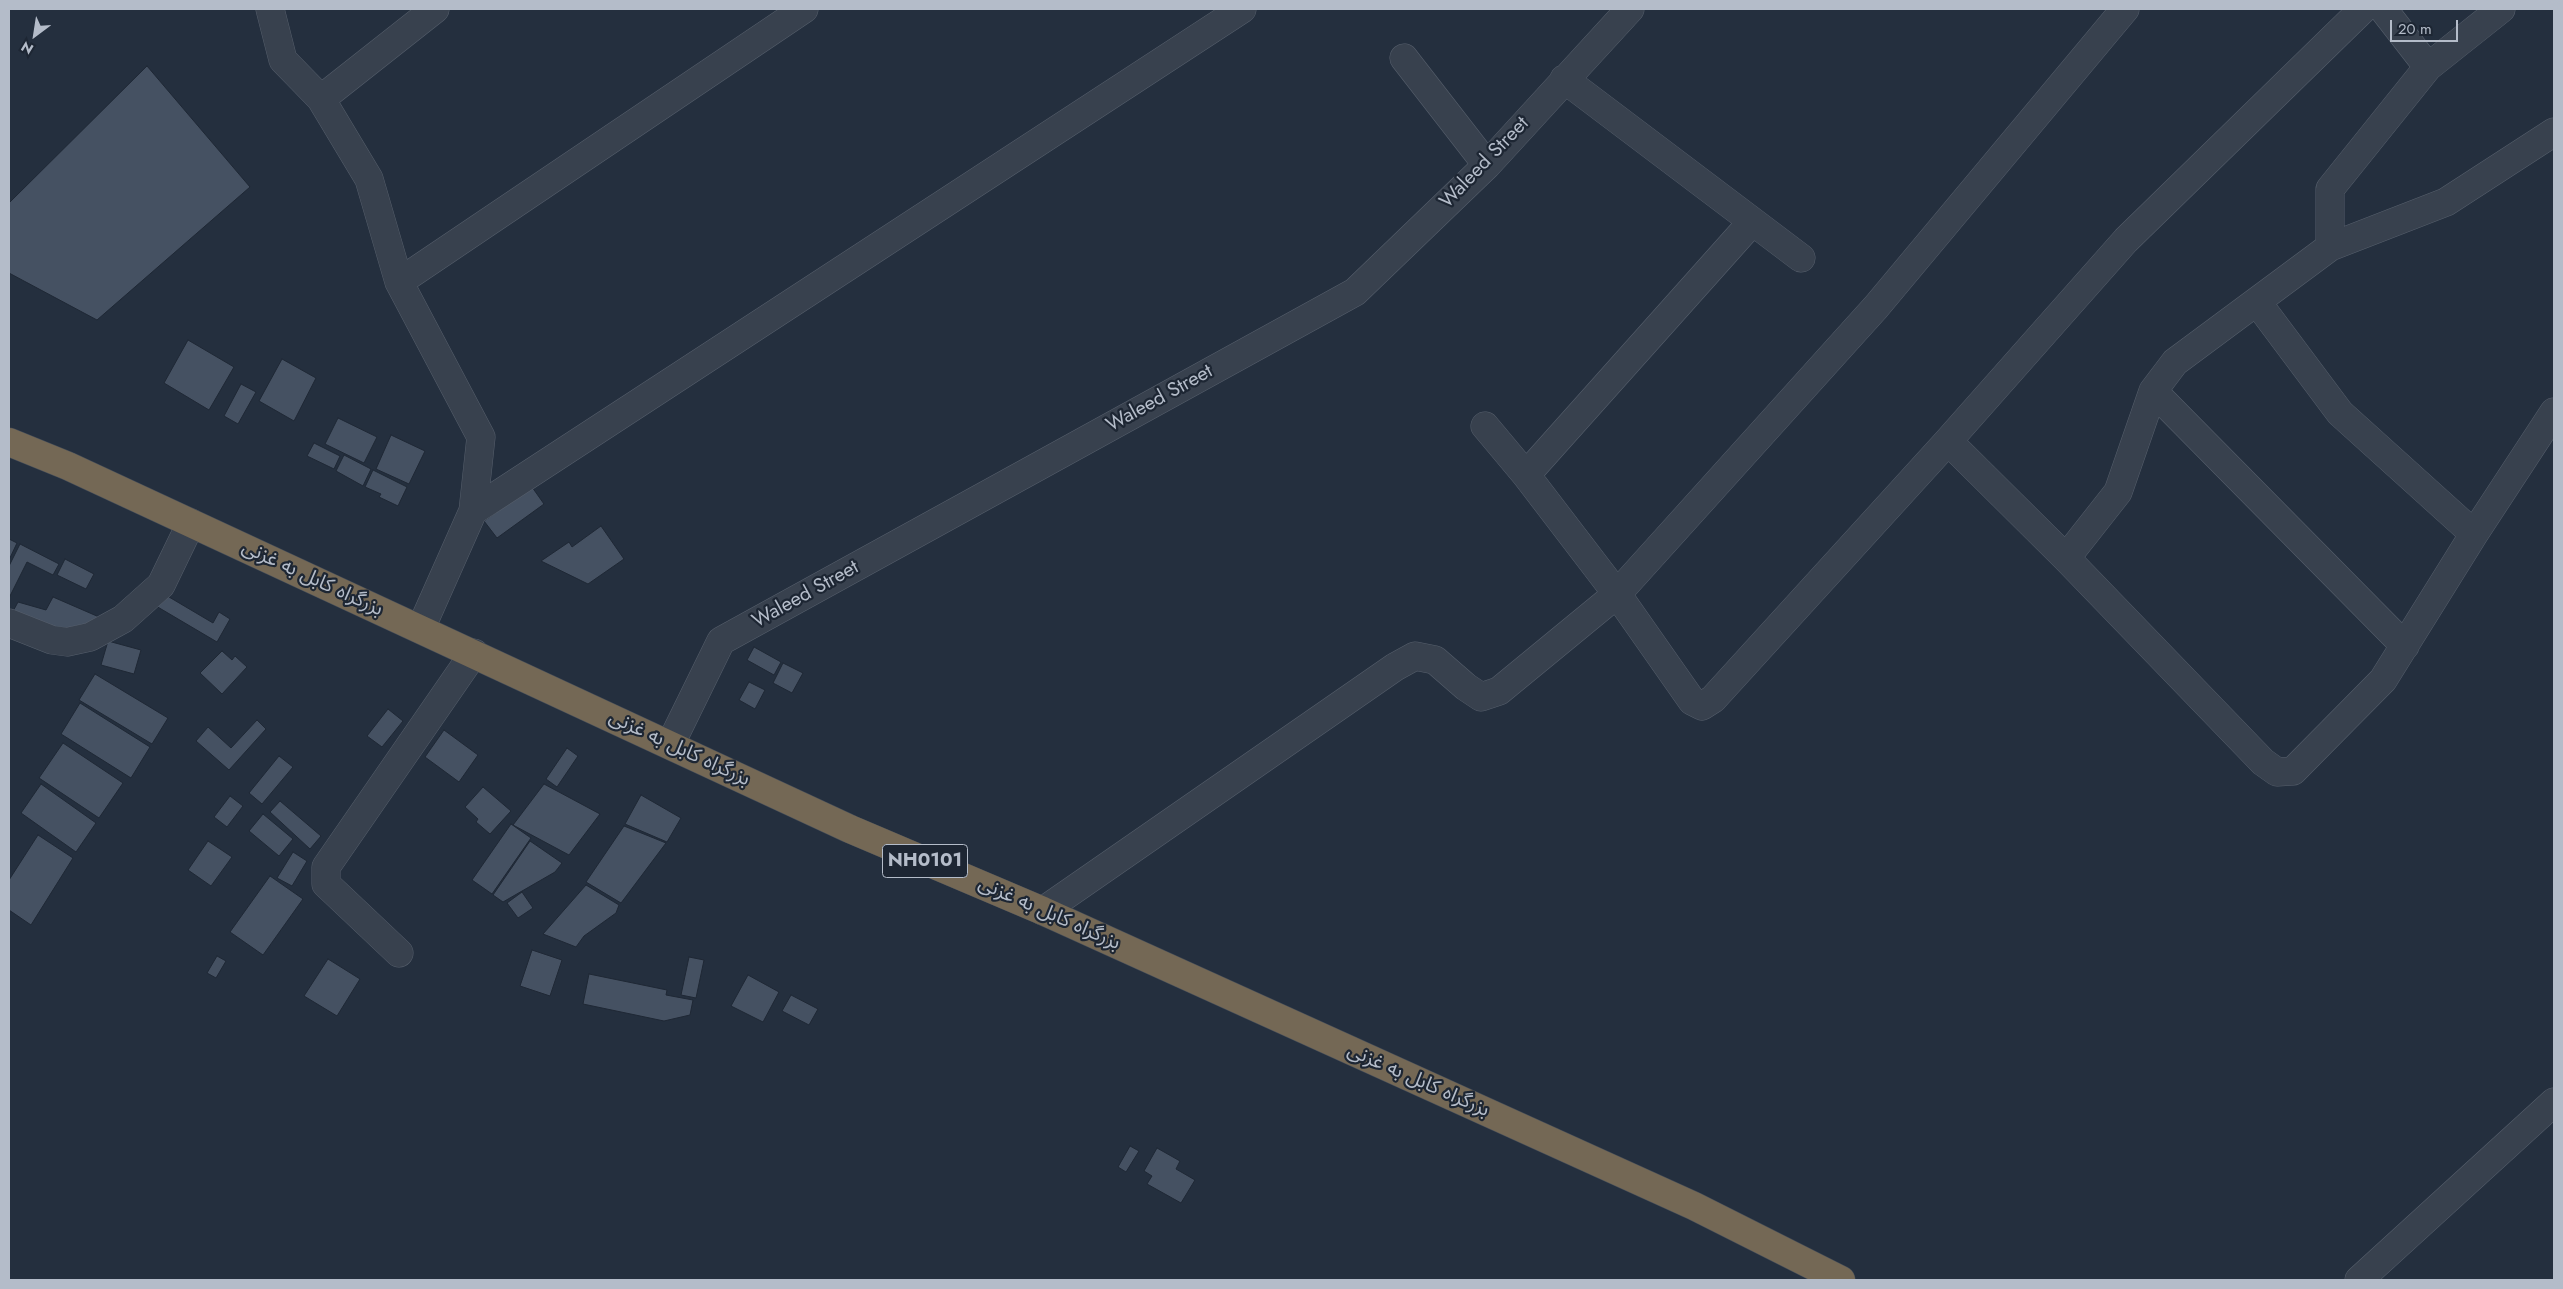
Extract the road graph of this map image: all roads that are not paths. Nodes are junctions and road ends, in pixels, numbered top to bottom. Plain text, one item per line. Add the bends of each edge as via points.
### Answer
1 (270, 9) edge
2 (435, 9) edge
3 (804, 9) edge
4 (1242, 9) edge
5 (1630, 9) edge
6 (2125, 9) edge
7 (2363, 9) edge
8 (2383, 9) edge
9 (2501, 9) edge
10 (1404, 58) dead end
11 (2428, 67) junction
12 (1564, 79) junction
13 (321, 99) junction
14 (2552, 137) edge
15 (1487, 165) junction
16 (1752, 222) junction
17 (2330, 247) junction
18 (1800, 258) dead end
19 (399, 282) junction
20 (2257, 302) junction
21 (2153, 391) junction
22 (2554, 412) edge
23 (1485, 426) dead end
24 (1948, 441) junction
25 (9, 442) edge
26 (1526, 475) junction
27 (473, 511) junction
28 (191, 523) junction
29 (2474, 534) junction
30 (2066, 558) junction
31 (1617, 594) junction
32 (9, 623) edge
33 (421, 628) junction
34 (2405, 646) junction
35 (474, 653) junction
36 (670, 745) junction
37 (1044, 911) junction
38 (399, 954) dead end
39 (2554, 1102) edge
40 (1841, 1280) edge
41 (2359, 1280) edge

1 - 13 street via 282,60
2 - 13 street
3 - 19 street
4 - 27 street
5 - 12 street, Waleed Street
6 - 31 street via 1876,306
7 - 24 street via 2126,240
8 - 11 street
9 - 11 street
10 - 15 street
11 - 17 street via 2330,189
12 - 15 street, Waleed Street
12 - 16 street
13 - 19 street via 369,179
14 - 17 street via 2446,202
15 - 36 street, Waleed Street via 1355,292 720,642
16 - 18 street
16 - 26 street
17 - 20 street
19 - 27 street via 481,437
20 - 21 street via 2175,362
20 - 29 street via 2340,413
21 - 30 street via 2118,492
21 - 34 street
22 - 29 street
23 - 26 street
24 - 30 street
24 - 31 street via 1712,699 1702,706 1692,701
25 - 28 highway, بزرگراه کابل به غزنی / NH0101
26 - 31 street
27 - 33 street
28 - 32 street via 161,585 123,619 90,637 67,642 52,640
28 - 33 highway, بزرگراه کابل به غزنی / NH0101
29 - 34 street
30 - 34 street via 2263,762 2277,772 2293,771 2384,680
31 - 37 street via 1499,691 1481,697 1435,660 1415,656 1395,667
33 - 35 highway, بزرگراه کابل به غزنی / NH0101
35 - 36 highway, بزرگراه کابل به غزنی / NH0101
35 - 38 street via 326,867 326,884
36 - 37 highway, بزرگراه کابل به غزنی / NH0101 via 850,829
37 - 40 highway, بزرگراه کابل به غزنی / NH0101 via 1694,1206
39 - 41 street

